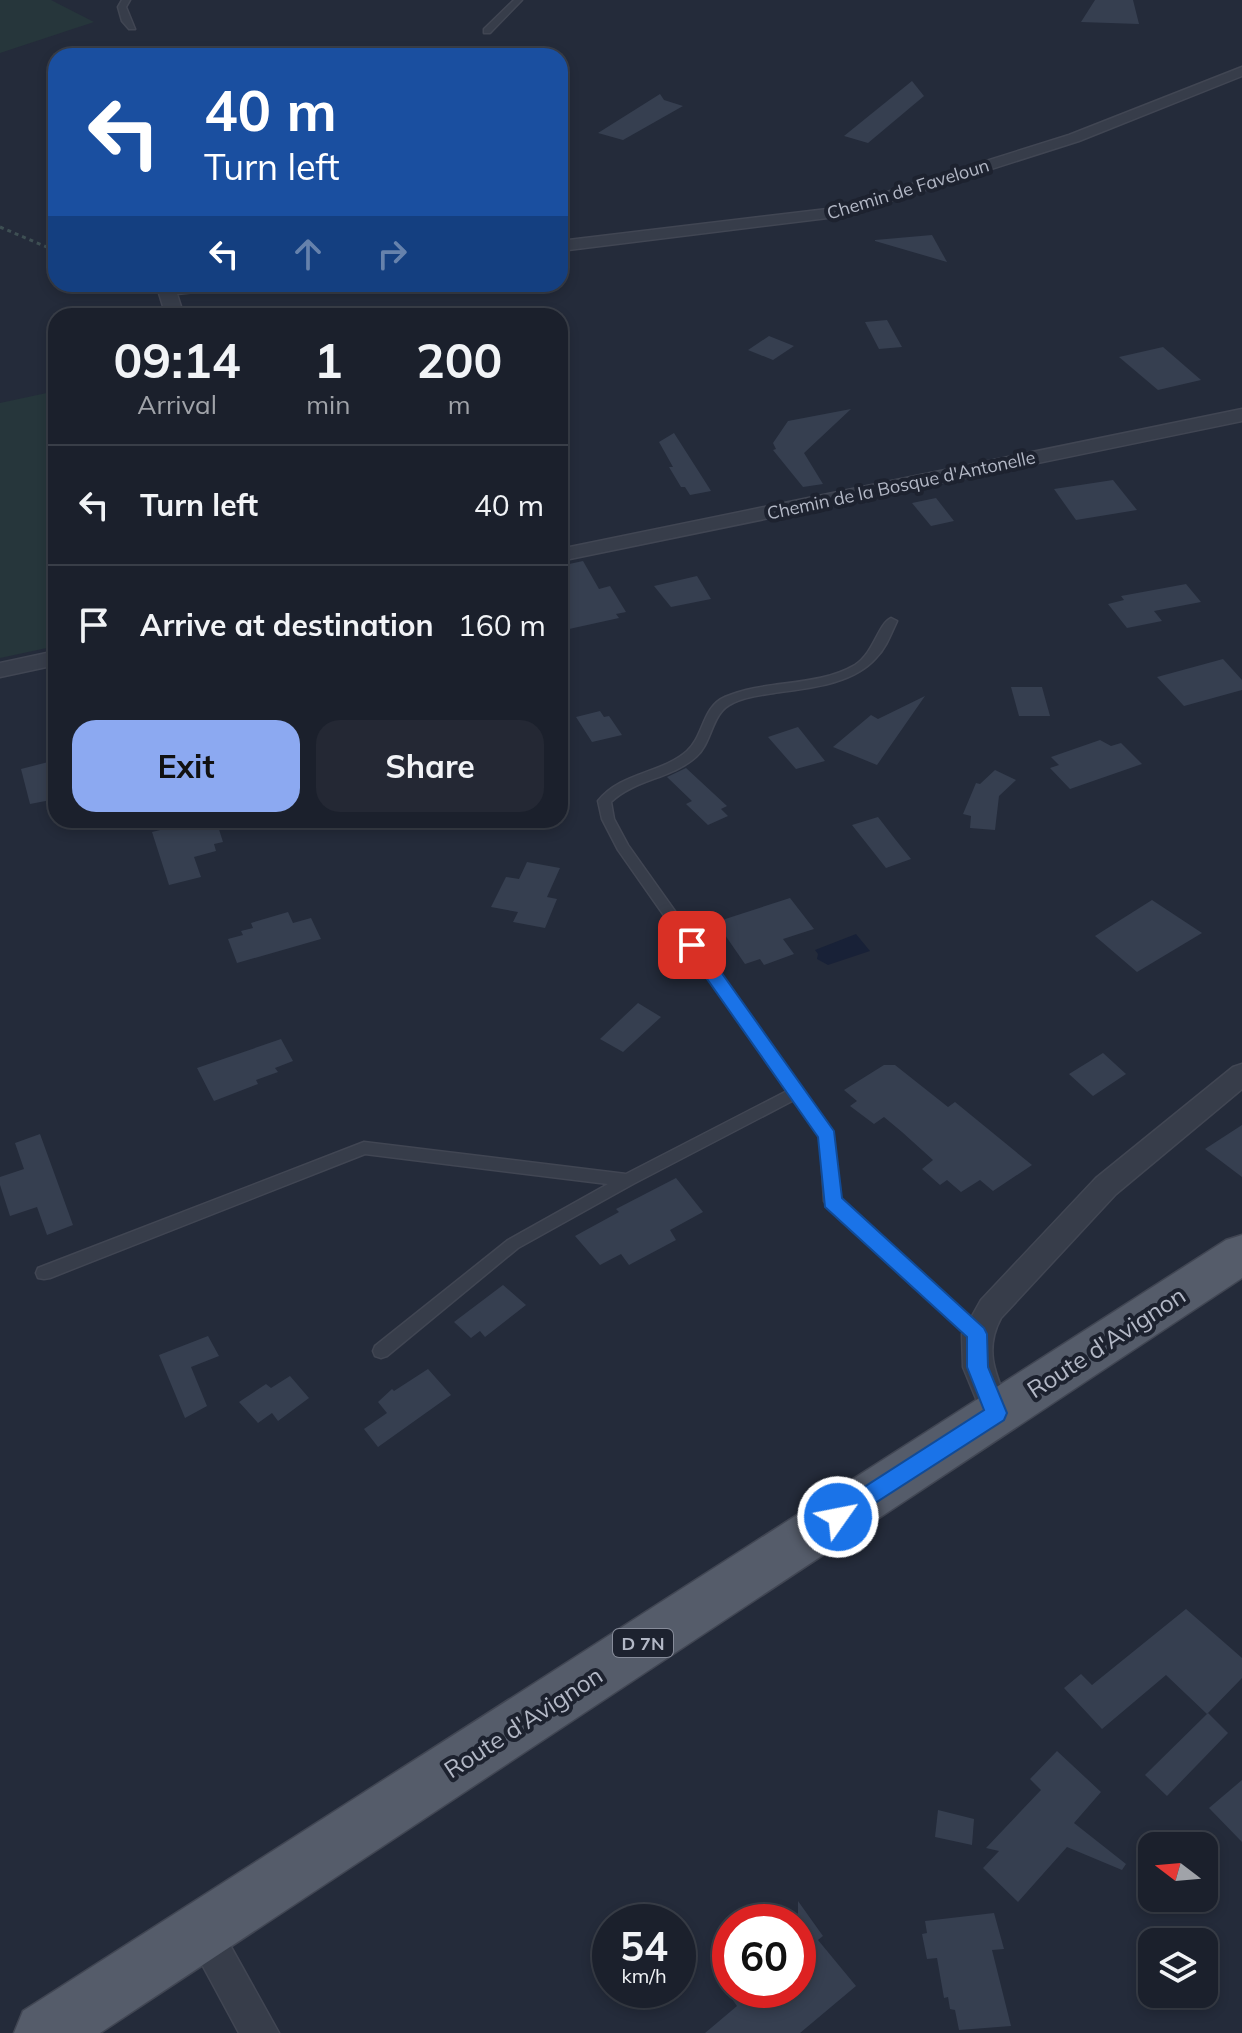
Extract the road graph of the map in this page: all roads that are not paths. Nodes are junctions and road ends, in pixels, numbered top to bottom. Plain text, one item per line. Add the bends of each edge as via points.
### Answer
1 (126, 0) edge
2 (518, 0) edge
3 (132, 27) dead end
4 (487, 31) dead end
5 (1242, 71) edge
6 (568, 245) edge
7 (1242, 415) edge
8 (568, 553) edge
9 (891, 621) dead end
10 (48, 660) edge
11 (0, 670) edge
12 (1242, 1074) edge
13 (797, 1092) junction
14 (628, 1180) junction
15 (1242, 1254) edge
16 (44, 1273) dead end
17 (977, 1334) junction
18 (381, 1351) dead end
19 (997, 1413) junction
20 (202, 1931) junction
21 (45, 2033) edge
22 (260, 2033) edge

1 - 3 lane via 122,7
2 - 4 lane
5 - 6 street, Chemin de Faveloun via 1074,138 838,213
7 - 8 street, Chemin de la Bosque d'Antonelle
9 - 13 lane via 864,664 842,675 728,700 711,714 695,752 617,787 604,801 623,847
10 - 11 street
12 - 17 street via 1106,1186 991,1309
13 - 14 lane
13 - 17 lane via 827,1136 832,1201
14 - 16 lane via 364,1148
14 - 18 lane via 513,1244
15 - 19 main road, Route d'Avignon / D 7N
17 - 19 street via 978,1367
19 - 20 main road, Route d'Avignon / D 7N
20 - 21 main road, Route d'Avignon / D 7N
20 - 22 street

